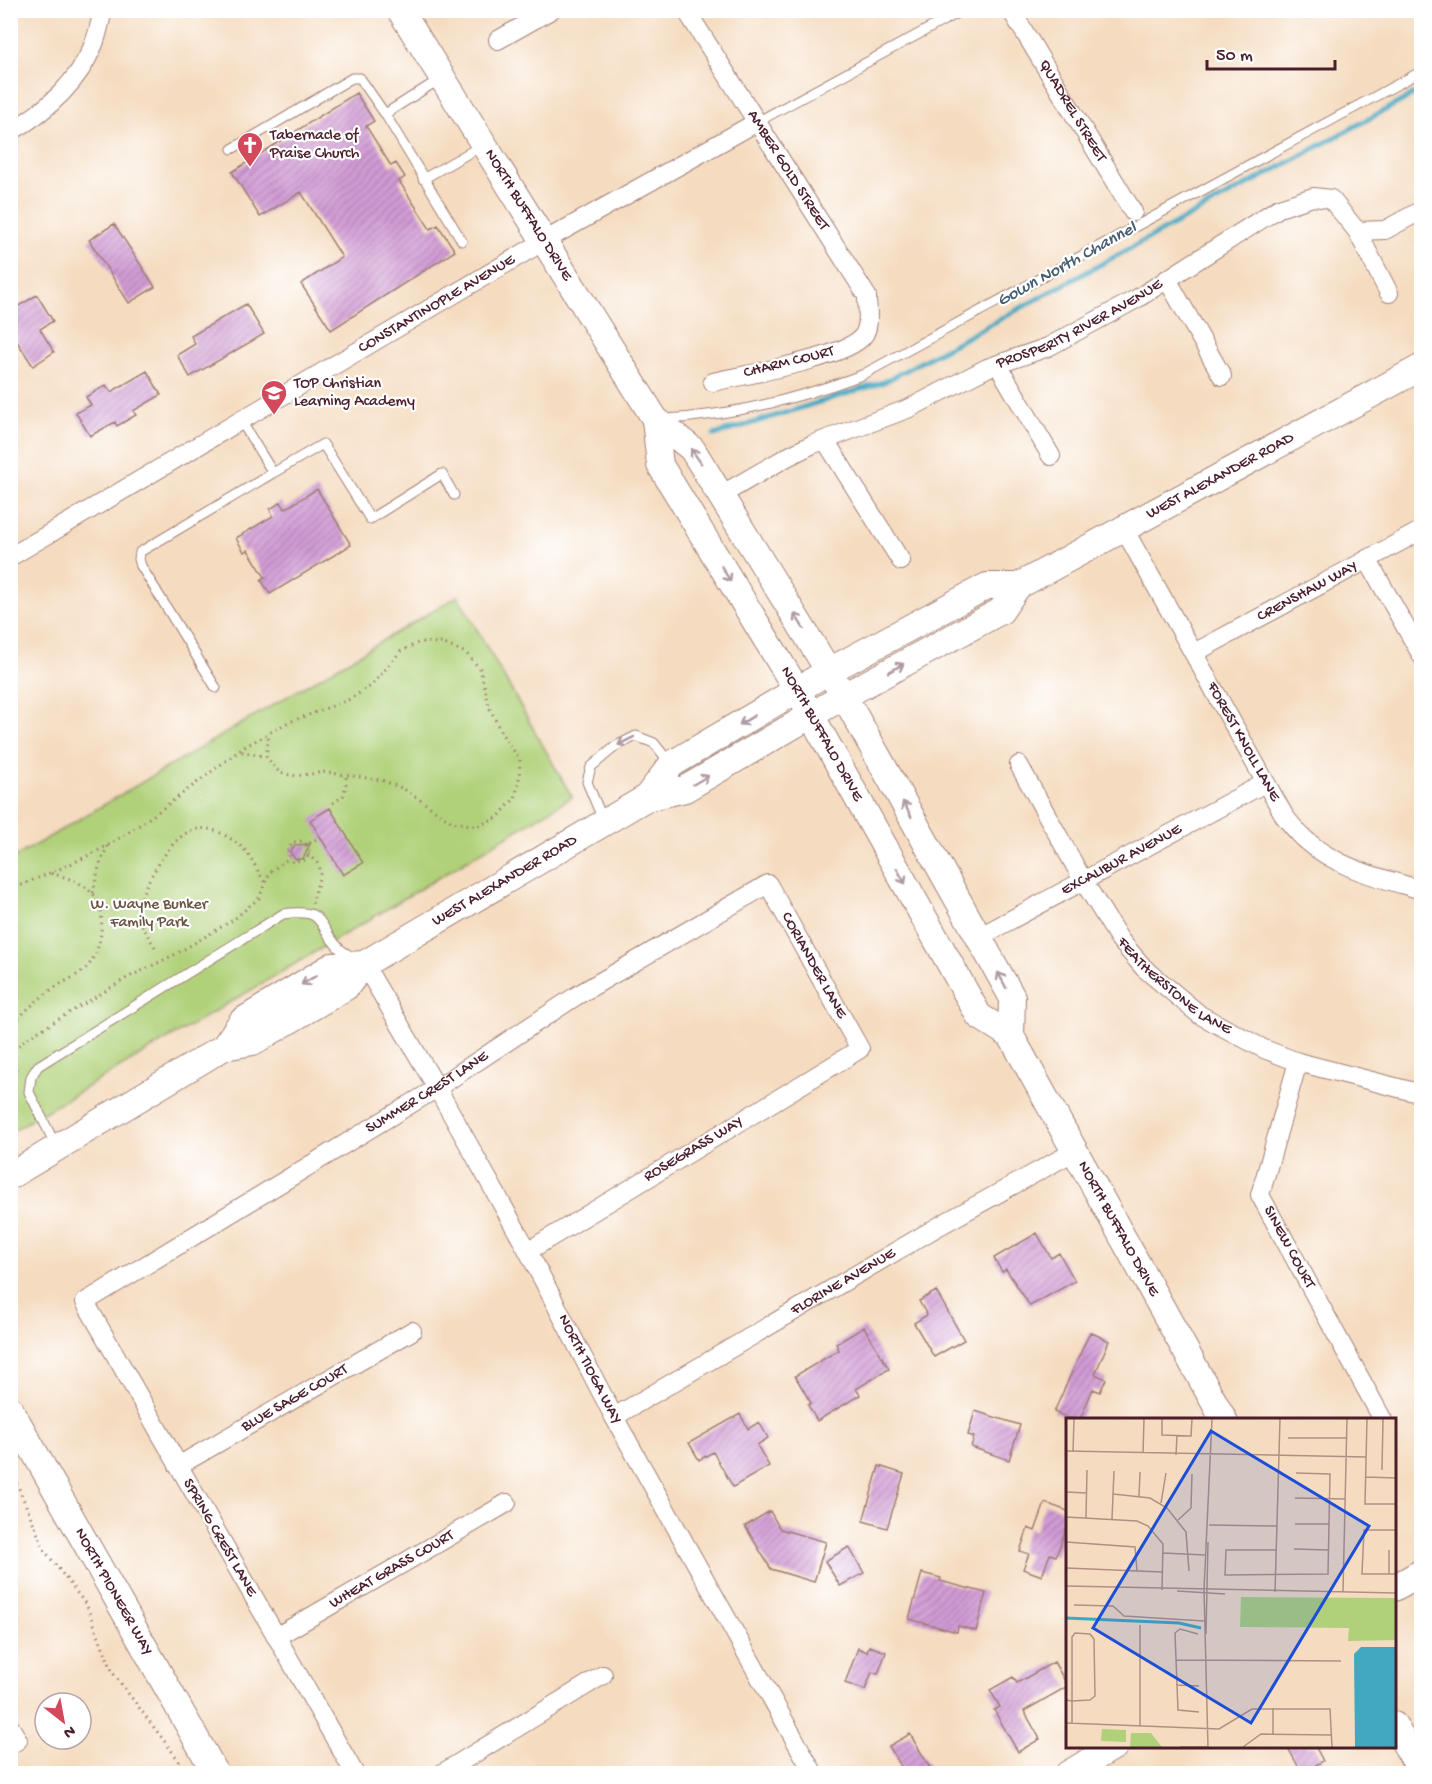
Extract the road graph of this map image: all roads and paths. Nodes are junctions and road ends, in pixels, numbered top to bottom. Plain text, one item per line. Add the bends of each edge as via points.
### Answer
1 (103, 10) edge
2 (400, 10) edge
3 (551, 10) edge
4 (686, 10) edge
5 (963, 10) edge
6 (1011, 10) edge
7 (498, 40) dead end
8 (1422, 71) edge
9 (442, 78) junction
10 (385, 114) junction
11 (757, 122) junction
12 (10, 132) edge
13 (483, 144) junction
14 (232, 149) dead end
15 (423, 179) junction
16 (1422, 210) edge
17 (1133, 212) dead end
18 (1357, 231) junction
19 (462, 241) dead end
20 (544, 241) junction
21 (1167, 279) junction
22 (1389, 293) dead end
23 (863, 336) joint
24 (998, 365) junction
25 (1422, 367) edge
26 (1222, 376) dead end
27 (713, 382) dead end
28 (655, 419) junction
29 (241, 421) junction
30 (825, 440) junction
31 (1051, 456) dead end
32 (273, 473) junction
33 (454, 495) dead end
34 (721, 495) junction
35 (1124, 529) junction
36 (1422, 530) edge
37 (10, 557) edge
38 (1367, 559) junction
39 (901, 561) dead end
40 (1018, 586) junction
41 (1194, 653) junction
42 (1422, 656) edge
43 (829, 671) junction
44 (216, 688) dead end
45 (797, 690) junction
46 (844, 696) junction
47 (811, 715) junction
48 (269, 733) junction
49 (239, 751) junction
50 (266, 757) junction
51 (672, 764) junction
52 (1019, 765) dead end
53 (346, 774) junction
54 (1265, 783) junction
55 (645, 798) junction
56 (333, 803) dead end
57 (604, 822) junction
58 (317, 839) dead end
59 (109, 844) junction
60 (306, 845) junction
61 (308, 854) junction
62 (290, 857) junction
63 (48, 872) junction
64 (1084, 882) junction
65 (265, 884) junction
66 (768, 884) joint
67 (10, 890) edge
68 (1422, 890) edge
69 (93, 893) junction
70 (319, 910) dead end
71 (979, 937) junction
72 (155, 947) dead end
73 (364, 964) junction
74 (10, 1027) edge
75 (1011, 1036) junction
76 (860, 1049) joint
77 (10, 1054) edge
78 (1298, 1062) junction
79 (437, 1088) junction
80 (1422, 1094) edge
81 (57, 1148) junction
82 (1075, 1151) junction
83 (10, 1176) edge
84 (528, 1251) junction
85 (85, 1302) joint
86 (412, 1331) dead end
87 (10, 1409) edge
88 (614, 1417) junction
89 (1223, 1418) edge
90 (1382, 1418) edge
91 (178, 1466) junction
92 (10, 1473) edge
93 (507, 1503) dead end
94 (1422, 1572) edge
95 (1396, 1587) edge
96 (276, 1637) junction
97 (603, 1675) dead end
98 (1396, 1727) edge
99 (1112, 1748) edge
100 (184, 1773) edge
101 (216, 1773) edge
102 (355, 1773) edge
103 (441, 1773) edge
104 (814, 1773) edge
105 (1068, 1773) edge
106 (1422, 1773) edge

1 - 12 street via 93,46 75,77 51,104
2 - 9 main road, NORTH BUFFALO DRIVE
3 - 7 street
4 - 11 street, AMBER GOLD STREET
5 - 11 lane, CONSTANTINOPLE AVENUE
6 - 17 street, QUADREL STREET
8 - 28 lane via 862,375 820,390 699,417
9 - 10 lane
9 - 13 main road, NORTH BUFFALO DRIVE
10 - 14 lane via 366,84 360,78 352,78
10 - 15 lane
11 - 20 street, CONSTANTINOPLE AVENUE
11 - 23 street, AMBER GOLD STREET via 867,296 868,325
13 - 15 lane
13 - 20 main road, NORTH BUFFALO DRIVE
15 - 19 lane
16 - 18 street via 1385,231
18 - 21 street, PROSPERITY RIVER AVENUE via 1331,199 1313,197 1279,208
18 - 22 street, PROSPERITY RIVER AVENUE
20 - 28 main road, NORTH BUFFALO DRIVE
20 - 29 street, CONSTANTINOPLE AVENUE
21 - 24 street, PROSPERITY RIVER AVENUE via 1048,347
21 - 26 street
23 - 27 street, CHARM COURT via 828,355
24 - 30 street, PROSPERITY RIVER AVENUE via 910,408
24 - 31 street
25 - 35 main road, WEST ALEXANDER ROAD
34 -> 28 main road, NORTH BUFFALO DRIVE via 692,449
28 -> 45 main road, NORTH BUFFALO DRIVE via 660,465
29 - 32 lane
29 - 37 street, CONSTANTINOPLE AVENUE
30 - 34 street, PROSPERITY RIVER AVENUE via 786,457
30 - 39 street
32 - 33 lane via 323,444 370,519 442,474
32 - 44 lane via 140,552 141,566
43 -> 34 main road, NORTH BUFFALO DRIVE
35 - 40 main road, WEST ALEXANDER ROAD
35 - 41 street, FOREST KNOLL LANE
36 - 38 street, CRENSHAW WAY
38 - 41 street, CRENSHAW WAY
38 - 42 street
40 - 43 main road, WEST ALEXANDER ROAD via 987,586
46 -> 40 main road, WEST ALEXANDER ROAD via 1001,611
41 - 54 street, FOREST KNOLL LANE
43 - 45 main road, WEST ALEXANDER ROAD
43 - 46 main road, NORTH BUFFALO DRIVE
45 - 47 main road, NORTH BUFFALO DRIVE
45 -> 51 main road, WEST ALEXANDER ROAD
46 - 47 main road, WEST ALEXANDER ROAD
71 -> 46 main road, NORTH BUFFALO DRIVE
55 -> 47 main road, WEST ALEXANDER ROAD via 685,789
47 -> 75 main road, NORTH BUFFALO DRIVE via 979,1016
48 - 49 path
48 - 50 path
48 - 53 path via 356,696 371,686 401,651 420,642 442,643 466,653 480,669 490,709 520,760 515,798 496,818 478,826 452,822 389,783
49 - 50 path
49 - 59 path
50 - 53 path via 280,773
51 - 55 main road, WEST ALEXANDER ROAD
51 -> 57 lane via 654,743 636,736 616,746 591,767 587,782
52 - 64 street, FEATHERSTONE LANE
53 - 56 path via 343,796
54 - 64 street, EXCALIBUR AVENUE
54 - 68 street, FOREST KNOLL LANE via 1285,817 1306,841 1334,860 1366,874
55 - 57 main road, WEST ALEXANDER ROAD
57 - 73 main road, WEST ALEXANDER ROAD
58 - 60 path
59 - 63 path
59 - 69 path
60 - 61 path
60 - 62 path via 293,842 287,852
61 - 62 path via 307,860 292,861
61 - 70 path via 321,871 312,904
62 - 65 path via 270,872
63 - 67 path
63 - 69 path via 73,880
64 - 71 street, EXCALIBUR AVENUE
64 - 78 street, FEATHERSTONE LANE via 1120,940 1144,968 1200,1015
65 - 72 path via 241,846 206,828 189,831 166,852 141,898 140,917
65 - 77 path via 259,898 233,920 127,978 24,1040
66 - 76 street, CORIANDER LANE
66 - 79 street, SUMMER CREST LANE via 576,996
69 - 74 path via 102,921 93,960 86,969 30,1006
75 -> 71 main road, NORTH BUFFALO DRIVE via 1012,997
73 - 79 street, NORTH TIOGA WAY
73 - 81 main road, WEST ALEXANDER ROAD via 332,966 242,1021 224,1047
73 - 81 lane via 339,948 321,921 305,911 283,914 38,1066 31,1077 30,1092
75 - 82 main road, NORTH BUFFALO DRIVE
76 - 84 street, ROSEGRASS WAY
78 - 80 street, FEATHERSTONE LANE
78 - 90 street, SINEW COURT via 1260,1195
79 - 84 street, NORTH TIOGA WAY
79 - 85 street, SUMMER CREST LANE
81 - 83 main road, WEST ALEXANDER ROAD
82 - 88 street, FLORINE AVENUE via 939,1226
82 - 89 main road, NORTH BUFFALO DRIVE
84 - 88 street, NORTH TIOGA WAY
85 - 91 street, SPRING CREST LANE
86 - 91 street, BLUE SAGE COURT
87 - 101 main road, NORTH PIONEER WAY
88 - 104 street, NORTH TIOGA WAY
91 - 96 street, SPRING CREST LANE
92 - 100 path via 45,1551 87,1606 113,1673
93 - 96 street, WHEAT GRASS COURT
94 - 95 main road
96 - 102 street, SPRING CREST LANE
97 - 103 street
98 - 106 main road
99 - 105 main road

